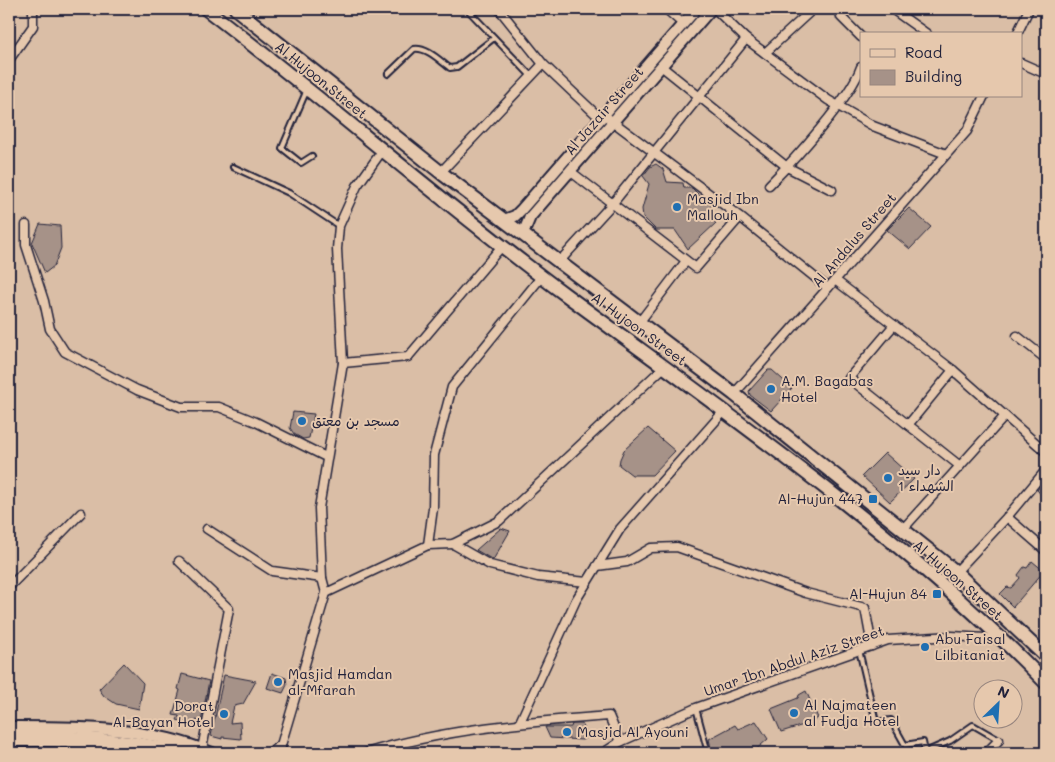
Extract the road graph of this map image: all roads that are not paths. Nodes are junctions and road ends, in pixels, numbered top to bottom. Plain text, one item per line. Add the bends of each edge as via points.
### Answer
1 (33, 9) edge
2 (206, 9) edge
3 (236, 9) edge
4 (467, 9) edge
5 (499, 9) edge
6 (666, 9) edge
7 (696, 9) edge
8 (713, 9) edge
9 (813, 9) edge
10 (840, 9) edge
11 (892, 9) edge
12 (1029, 9) edge
13 (683, 24) junction
14 (924, 32) edge
15 (1017, 32) edge
16 (860, 36) edge
17 (494, 38) junction
18 (746, 39) junction
19 (765, 53) junction
20 (9, 60) edge
21 (1022, 62) edge
22 (543, 64) junction
23 (661, 66) junction
24 (860, 69) edge
25 (388, 74) dead end
26 (1046, 74) edge
27 (532, 77) junction
28 (308, 88) junction
29 (700, 96) junction
30 (983, 98) edge
31 (838, 105) junction
32 (602, 117) junction
33 (613, 122) junction
34 (382, 151) junction
35 (654, 154) junction
36 (946, 154) junction
37 (312, 156) dead end
38 (232, 167) dead end
39 (787, 167) junction
40 (570, 171) junction
41 (441, 172) junction
42 (769, 185) dead end
43 (832, 190) dead end
44 (613, 203) junction
45 (740, 217) junction
46 (504, 220) junction
47 (26, 225) dead end
48 (339, 226) junction
49 (523, 234) junction
50 (502, 246) junction
51 (686, 261) junction
52 (558, 263) junction
53 (542, 276) junction
54 (835, 280) junction
55 (828, 288) junction
56 (638, 324) junction
57 (894, 325) junction
58 (1017, 336) dead end
59 (1046, 359) edge
60 (342, 363) junction
61 (665, 366) junction
62 (953, 370) junction
63 (734, 394) junction
64 (725, 410) junction
65 (1005, 416) junction
66 (908, 425) junction
67 (1046, 452) edge
68 (326, 456) junction
69 (960, 466) junction
70 (1046, 470) edge
71 (81, 513) dead end
72 (1007, 517) junction
73 (903, 529) junction
74 (207, 530) dead end
75 (453, 544) junction
76 (428, 545) junction
77 (1046, 552) edge
78 (179, 561) dead end
79 (597, 566) junction
80 (956, 572) junction
81 (322, 578) junction
82 (587, 582) junction
83 (9, 587) edge
84 (326, 593) junction
85 (1004, 640) junction
86 (872, 646) junction
87 (859, 650) junction
88 (1046, 657) edge
89 (1046, 683) edge
90 (696, 708) junction
91 (520, 722) junction
92 (9, 727) edge
93 (9, 739) edge
94 (999, 740) joint
95 (620, 742) junction
96 (207, 751) edge
97 (277, 751) edge
98 (180, 753) edge
99 (366, 753) edge
100 (603, 753) edge
101 (708, 753) edge
102 (986, 753) edge

1 - 20 street via 33,26
2 - 28 main road, Al Hujoon Street
3 - 41 main road, Al Hujoon Street
4 - 17 lane
5 - 22 street
6 - 13 street
7 - 13 street, Al Jazair Street
8 - 18 street
8 - 23 street, Al Jazair Street
9 - 19 street
10 - 16 street via 841,17
11 - 14 street
12 - 15 street
13 - 32 street, Al Jazair Street
17 - 25 lane via 457,67 450,68 426,51 414,49
17 - 27 lane
18 - 19 street
18 - 29 street
19 - 31 street
21 - 26 street
22 - 27 street
22 - 32 street
23 - 29 street
23 - 33 street, Al Jazair Street
24 - 31 street
27 - 41 street
28 - 34 main road, Al Hujoon Street
28 - 37 lane via 282,148 301,163
29 - 35 street
29 - 39 street
30 - 36 street, Al Andalus Street via 967,131
31 - 36 street via 873,126
31 - 39 street
32 - 33 street
32 - 46 street, Al Jazair Street via 519,213
33 - 35 street
33 - 40 street, Al Jazair Street
34 - 48 street via 357,186
34 - 50 main road, Al Hujoon Street
35 - 44 street
35 - 45 street
36 - 54 street, Al Andalus Street
38 - 48 lane via 289,193
39 - 42 street
39 - 43 street
40 - 44 street
40 - 49 street, Al Jazair Street via 527,221
41 - 46 main road, Al Hujoon Street
44 - 51 street
44 - 52 street
45 - 51 street via 696,268
45 - 55 street
46 - 49 main road, Al Hujoon Street
47 - 68 street via 26,244 50,329 65,352 137,390 181,407 219,407
48 - 60 street via 337,249
49 - 52 main road, Al Hujoon Street
50 - 53 main road, Al Hujoon Street
50 - 60 street via 408,357
51 - 56 street
52 - 56 main road, Al Hujoon Street
53 - 61 main road, Al Hujoon Street
53 - 76 street via 452,387 434,456
54 - 55 street, Al Andalus Street
54 - 57 street
55 - 63 street, Al Andalus Street
56 - 63 main road, Al Hujoon Street
57 - 62 street
57 - 66 street via 849,378
58 - 59 street
60 - 68 street
61 - 64 main road, Al Hujoon Street
61 - 75 street via 499,521
62 - 65 street
62 - 66 street
63 - 73 main road, Al Hujoon Street
64 - 79 street via 620,528
64 - 85 main road, Al Hujoon Street via 855,511
65 - 67 street
65 - 69 street
66 - 69 street
68 - 81 street via 320,508
69 - 73 street
70 - 72 street
71 - 83 street
72 - 77 street
72 - 80 street
73 - 80 main road, Al Hujoon Street
74 - 81 street via 272,571
75 - 76 street
75 - 82 street via 490,565 538,578
76 - 84 street
78 - 96 street via 229,609
79 - 82 street
79 - 86 street via 627,562 651,548 677,547 806,593 865,608
80 - 88 main road, Al Hujoon Street
81 - 84 street
82 - 91 street
84 - 97 street
85 - 86 street, Umar Ibn Abdul Aziz Street via 952,636 888,640
85 - 89 main road, Al Hujoon Street
86 - 87 street, Umar Ibn Abdul Aziz Street
87 - 90 street, Umar Ibn Abdul Aziz Street
87 - 94 lane via 876,722 891,720 905,745 923,742 925,752 950,741 973,725
90 - 95 street, Umar Ibn Abdul Aziz Street
90 - 101 lane
91 - 95 street via 609,716
91 - 99 street via 403,742
92 - 96 street via 83,726 164,738
93 - 98 highway via 86,738
94 - 102 street
95 - 100 street, Umar Ibn Abdul Aziz Street

